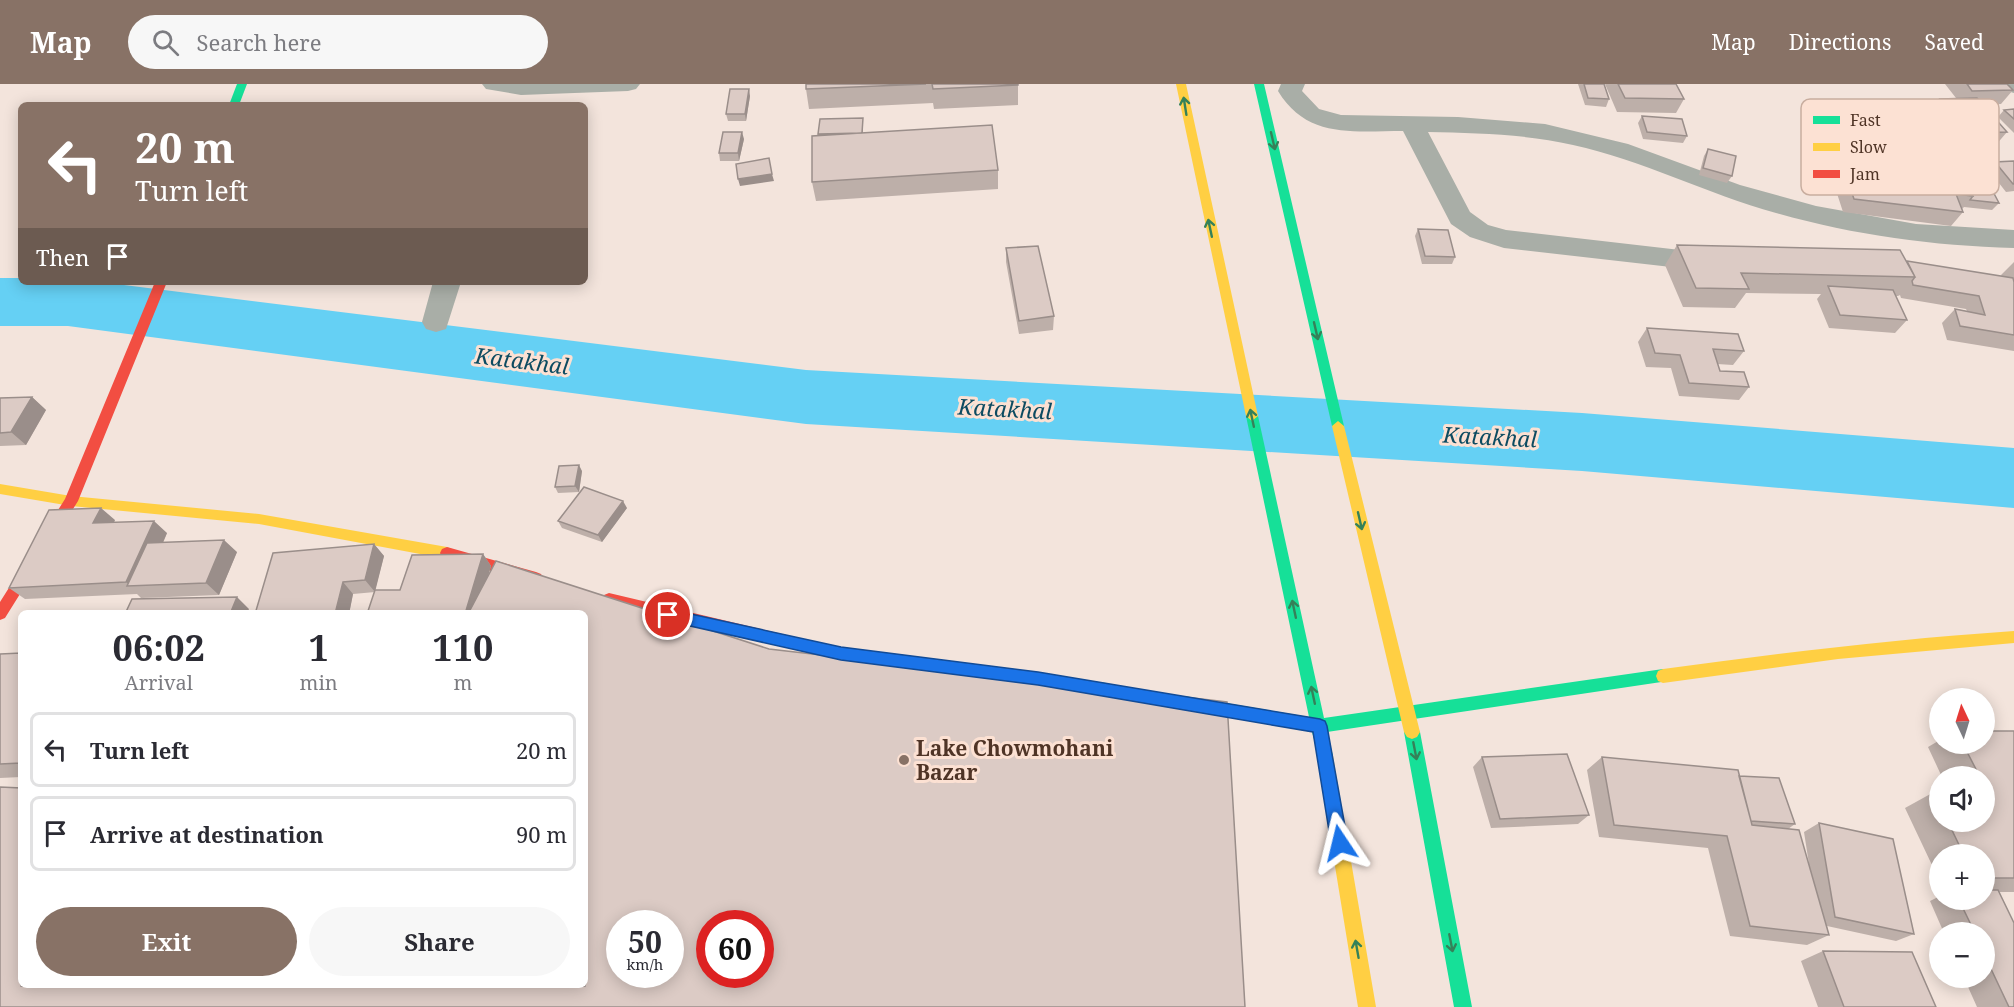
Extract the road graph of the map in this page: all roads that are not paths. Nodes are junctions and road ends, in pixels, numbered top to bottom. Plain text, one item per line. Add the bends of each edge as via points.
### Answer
1 (242, 84) edge
2 (628, 84) edge
3 (1181, 84) edge
4 (1259, 84) edge
5 (1293, 84) edge
6 (2008, 84) edge
7 (2014, 86) edge
8 (494, 91) edge
9 (235, 102) edge
10 (1412, 125) junction
11 (1932, 232) junction
12 (2014, 239) edge
13 (1902, 258) edge
14 (1735, 265) edge
15 (160, 285) edge
16 (446, 285) edge
17 (436, 322) dead end
18 (0, 489) edge
19 (71, 501) junction
20 (547, 581) edge
21 (591, 594) edge
22 (0, 614) edge
23 (2014, 637) edge
24 (1120, 693) edge
25 (1167, 700) edge
26 (1408, 713) junction
27 (1320, 726) junction
28 (1367, 1007) edge
29 (1463, 1007) edge

1 - 9 street
2 - 8 street
27 -> 3 street
4 -> 26 street
5 - 10 street via 1290,91 1299,107 1314,117 1341,123
6 - 7 street
10 - 11 street via 1511,129 1572,137 1640,156 1800,212 1858,224
10 - 14 street via 1460,218 1479,231 1534,243
11 - 12 street
11 - 13 street
15 - 19 street
16 - 17 street
18 - 19 street
19 - 20 street via 281,523 437,550
19 - 22 street
21 - 24 street via 841,654
23 - 26 street via 1818,654
25 - 27 street
26 - 27 street
26 -> 29 street
28 -> 27 street

